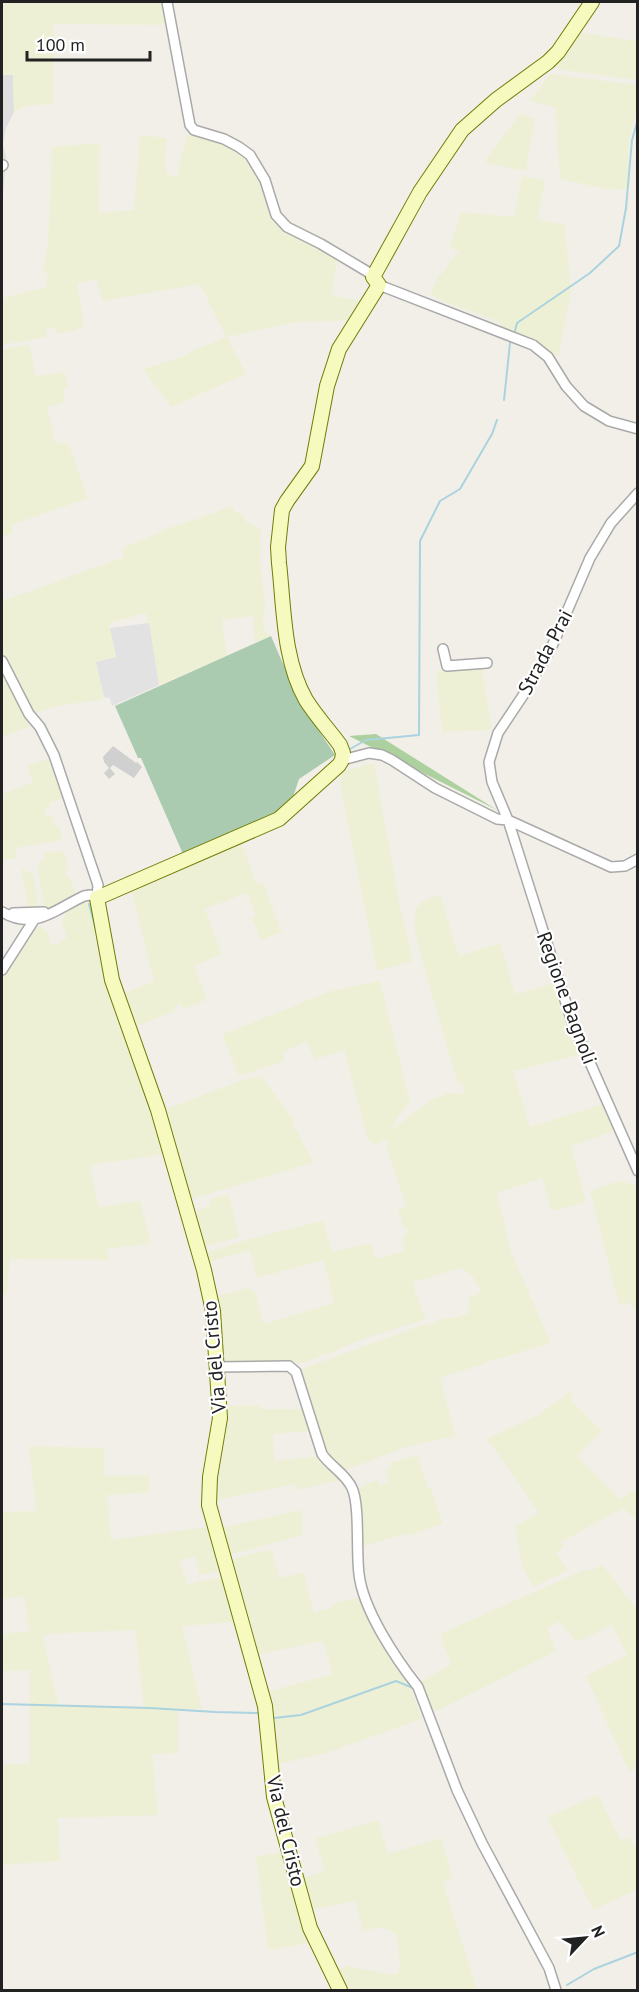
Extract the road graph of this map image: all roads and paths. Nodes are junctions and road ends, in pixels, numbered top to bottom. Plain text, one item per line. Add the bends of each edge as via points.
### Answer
1 (167, 2) edge
2 (592, 2) edge
3 (376, 281) junction
4 (638, 429) edge
5 (638, 493) edge
6 (443, 649) dead end
7 (2, 661) edge
8 (487, 663) dead end
9 (342, 760) junction
10 (508, 820) junction
11 (638, 859) edge
12 (97, 898) junction
13 (61, 907) junction
14 (2, 911) edge
15 (34, 920) junction
16 (2, 970) edge
17 (638, 1171) edge
18 (216, 1367) junction
19 (339, 1990) edge
20 (556, 1990) edge

1 - 3 street via 190,125 250,155 265,180 276,215 287,227 368,272
2 - 3 street via 548,62 462,130 420,192
3 - 4 street via 533,345 548,357 584,406 609,421
3 - 9 street via 374,295 339,349 327,386 312,466 287,501 280,521 279,563 290,655 306,700 340,745
5 - 10 street, Strada Prai via 611,523 590,558 553,645 498,733 489,762 492,782
6 - 8 street via 447,666
7 - 12 street via 54,755 98,885
9 - 10 street via 369,753 382,755 435,788 497,819
9 - 12 street via 279,819
10 - 11 street via 611,867 625,866
10 - 17 street, Regione Bagnoli via 572,1022
12 - 13 street via 84,896
12 - 18 street, Via del Cristo via 112,980 158,1110 204,1270 213,1311
13 - 14 street via 33,914
13 - 15 street
14 - 15 street via 20,920
15 - 16 street
18 - 19 street, Via del Cristo via 220,1418 209,1505 265,1706 274,1797 310,1928
18 - 20 street via 289,1366 296,1372 322,1454 351,1485 355,1496 363,1597 418,1687 457,1790 549,1968

